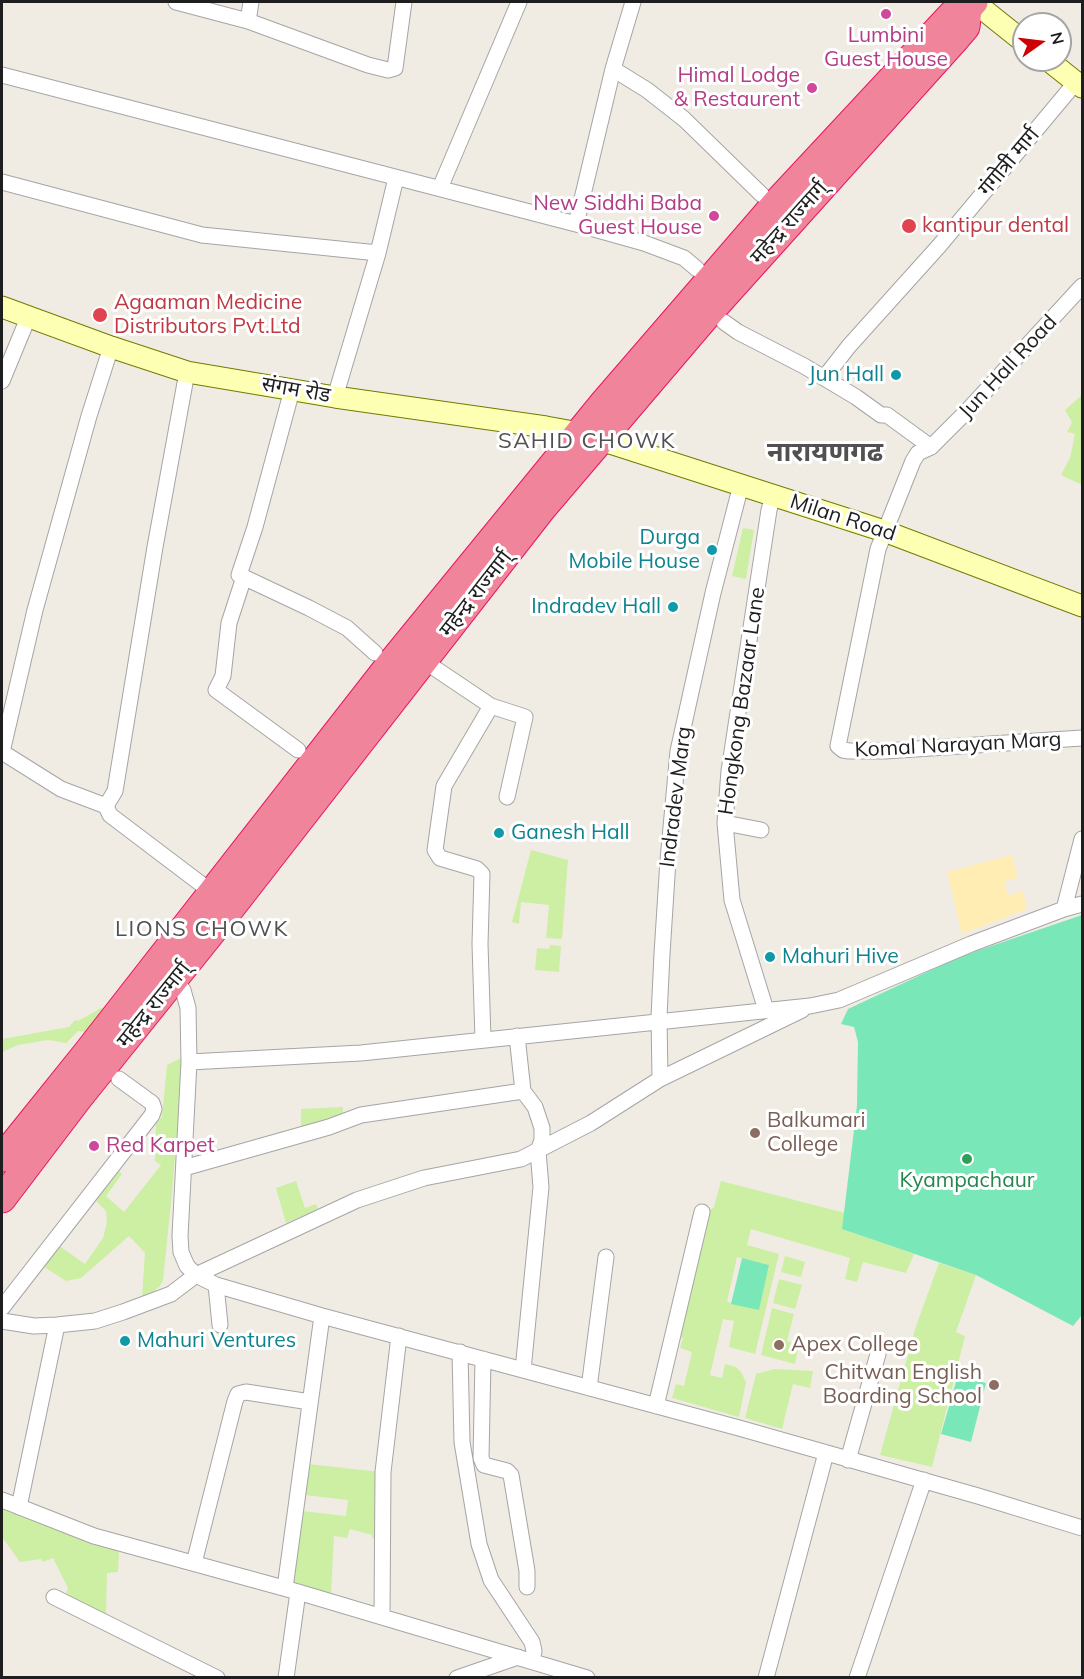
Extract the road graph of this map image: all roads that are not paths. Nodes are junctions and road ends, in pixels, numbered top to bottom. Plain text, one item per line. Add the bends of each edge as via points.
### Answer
1 (176, 2) edge
2 (250, 2) edge
3 (404, 2) edge
4 (519, 2) edge
5 (633, 2) edge
6 (972, 4) edge
7 (248, 21) junction
8 (1012, 33) edge
9 (613, 69) junction
10 (1063, 72) edge
11 (2, 75) edge
12 (1079, 85) edge
13 (396, 178) junction
14 (2, 182) edge
15 (440, 188) junction
16 (762, 195) dead end
17 (576, 224) junction
18 (378, 253) junction
19 (697, 269) dead end
20 (1083, 286) edge
21 (2, 307) edge
22 (28, 318) junction
23 (724, 322) dead end
24 (111, 347) junction
25 (187, 372) junction
26 (824, 378) junction
27 (2, 381) edge
28 (292, 390) junction
29 (335, 397) junction
30 (589, 437) junction
31 (931, 447) junction
32 (741, 485) junction
33 (773, 496) junction
34 (884, 531) junction
35 (244, 578) junction
36 (1083, 606) edge
37 (375, 653) dead end
38 (424, 661) junction
39 (491, 706) junction
40 (1083, 738) edge
41 (298, 750) dead end
42 (507, 797) dead end
43 (106, 806) junction
44 (725, 823) junction
45 (761, 830) dead end
46 (1083, 838) edge
47 (222, 899) junction
48 (1083, 904) edge
49 (1064, 909) junction
50 (167, 970) junction
51 (810, 1006) junction
52 (766, 1010) junction
53 (659, 1021) junction
54 (517, 1036) junction
55 (483, 1039) junction
56 (189, 1062) junction
57 (119, 1079) dead end
58 (660, 1079) junction
59 (523, 1091) junction
60 (538, 1151) junction
61 (2, 1158) edge
62 (184, 1168) junction
63 (2, 1198) edge
64 (702, 1212) dead end
65 (606, 1257) dead end
66 (196, 1275) junction
67 (216, 1285) junction
68 (2, 1308) edge
69 (322, 1316) junction
70 (2, 1321) edge
71 (57, 1325) junction
72 (220, 1325) dead end
73 (399, 1336) junction
74 (460, 1352) junction
75 (878, 1354) dead end
76 (483, 1359) junction
77 (523, 1370) junction
78 (589, 1388) junction
79 (310, 1402) junction
80 (656, 1406) junction
81 (826, 1454) junction
82 (848, 1460) junction
83 (924, 1480) junction
84 (2, 1500) edge
85 (19, 1507) junction
86 (1083, 1528) edge
87 (194, 1563) junction
88 (527, 1587) dead end
89 (292, 1590) junction
90 (54, 1597) dead end
91 (382, 1617) junction
92 (525, 1659) junction
93 (218, 1677) edge
94 (285, 1677) edge
95 (457, 1677) edge
96 (587, 1677) edge
97 (766, 1677) edge
98 (857, 1677) edge

1 - 7 street
2 - 7 street
3 - 7 street via 395,68 388,70
4 - 15 street
5 - 9 street
6 - 8 street
6 - 30 highway, महेन्द्र राज्मार्ग् via 966,27 954,41 710,312
9 - 16 street via 684,119
9 - 17 street
10 - 12 street
11 - 13 street
12 - 26 street, गंगोत्री मार्ग
13 - 15 street
13 - 18 street
14 - 18 street via 202,235
15 - 17 street
17 - 19 street via 674,254
18 - 29 street
20 - 31 street, Jun Hall Road
21 - 22 street, संगम रोड
22 - 24 street, संगम रोड
22 - 27 street
23 - 26 street
24 - 25 street, संगम रोड
24 - 43 street via 35,610 2,752 61,789
25 - 28 street, संगम रोड
25 - 43 street via 115,790
26 - 31 street via 881,415 887,415
28 - 29 street, संगम रोड
28 - 35 street via 239,575
29 - 30 street, संगम रोड
30 - 32 street, Milan Road
30 - 38 highway, महेन्द्र राज्मार्ग् via 542,509
30 - 47 highway, महेन्द्र राज्मार्ग् via 390,664
31 - 34 street, Jun Hall Road via 918,453 913,461
32 - 33 street, Milan Road
32 - 53 street, Indradev Marg via 678,751
33 - 34 street, Milan Road
33 - 44 street, Hongkong Bazaar Lane via 729,771
34 - 36 street, Milan Road
34 - 40 street, Komal Narayan Marg via 838,746 849,752 885,751
35 - 37 street via 347,628
35 - 41 street via 229,623 223,676 216,690
38 - 39 street
38 - 47 highway, महेन्द्र राज्मार्ग्
39 - 42 street via 526,720
39 - 55 street via 444,786 435,850 440,858 482,874
43 - 47 street via 110,815
44 - 45 street
44 - 52 street, Hongkong Bazaar Lane via 732,900
46 - 49 street
47 - 50 highway, महेन्द्र राज्मार्ग्
48 - 49 street
49 - 51 street via 839,1000
50 - 56 street via 183,990 188,1008
50 - 61 highway, महेन्द्र राज्मार्ग्
50 - 63 highway, महेन्द्र राज्मार्ग् via 78,1099
51 - 52 street
51 - 58 street
52 - 53 street
53 - 54 street
53 - 58 street, Indradev Marg
54 - 55 street
54 - 59 street
55 - 56 street via 361,1053
56 - 62 street
57 - 68 street via 152,1103 152,1115
58 - 60 street
59 - 60 street via 535,1107 542,1128
59 - 62 street via 361,1115
60 - 66 street via 521,1159 424,1178 367,1197
60 - 77 street via 541,1187
62 - 66 street via 181,1252
64 - 80 street
65 - 78 street
66 - 67 street
66 - 71 street via 171,1294 123,1312 95,1321
67 - 69 street
67 - 72 street
69 - 73 street
69 - 79 street
70 - 71 street
71 - 85 street
73 - 74 street
73 - 91 street via 383,1472
74 - 76 street
74 - 92 street via 462,1443 479,1544 494,1586 532,1642 534,1652
75 - 82 street
76 - 77 street
76 - 88 street via 481,1458 484,1465 511,1475
77 - 78 street
78 - 80 street
79 - 87 street via 238,1394
79 - 89 street
80 - 81 street
81 - 82 street
81 - 97 street
82 - 83 street
83 - 86 street
83 - 98 street
84 - 85 street
85 - 87 street via 94,1536
87 - 89 street
89 - 91 street
89 - 94 street
90 - 93 street
91 - 92 street
92 - 95 street
92 - 96 street

